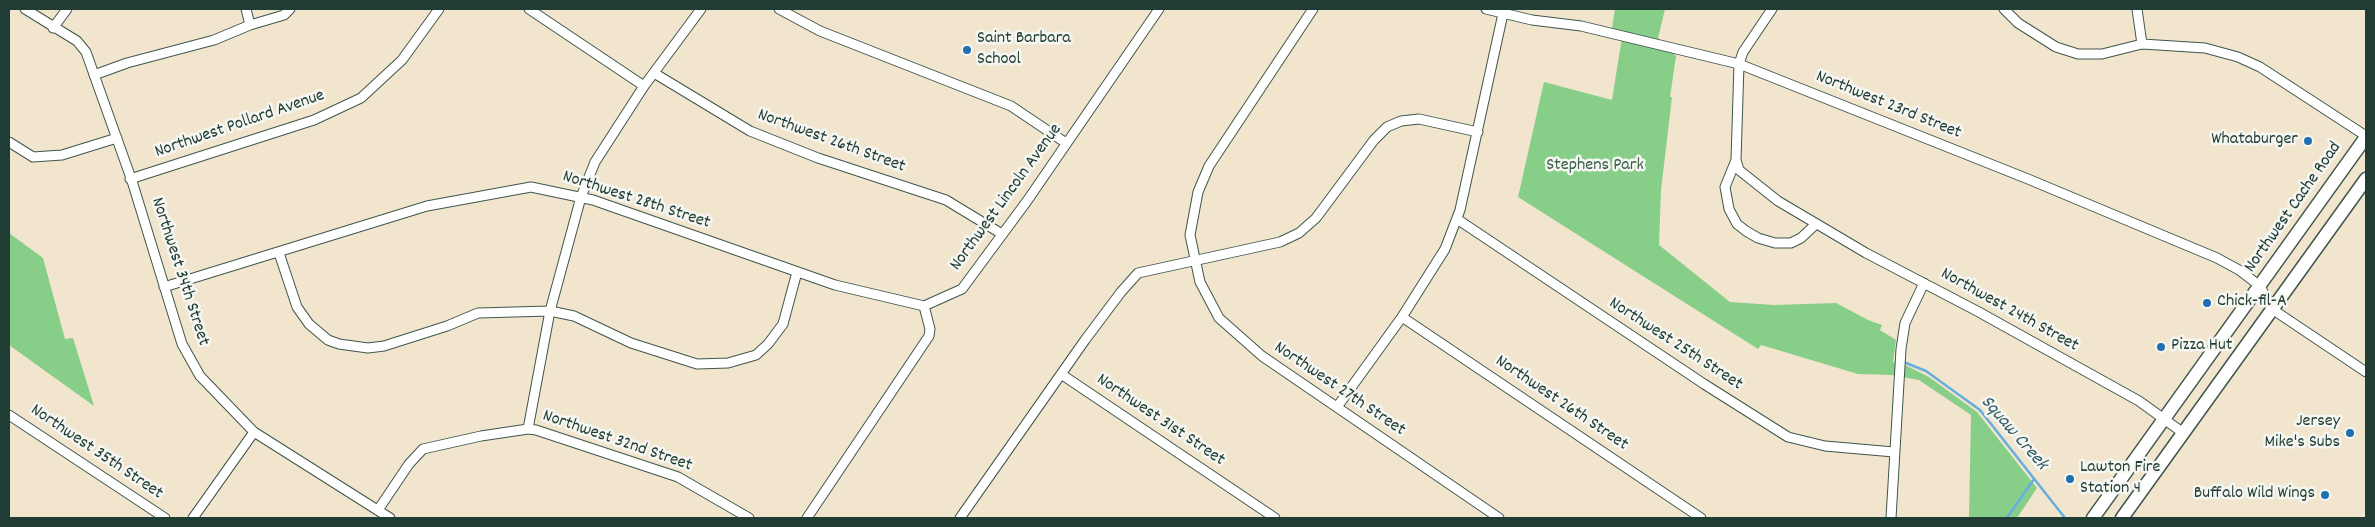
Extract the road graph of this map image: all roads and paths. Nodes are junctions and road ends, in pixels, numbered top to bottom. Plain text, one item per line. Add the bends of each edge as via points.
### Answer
1 (25, 9) edge
2 (67, 9) edge
3 (246, 9) edge
4 (290, 9) edge
5 (439, 9) edge
6 (529, 9) edge
7 (701, 9) edge
8 (779, 9) edge
9 (1159, 9) edge
10 (1313, 9) edge
11 (1486, 9) edge
12 (1772, 9) edge
13 (2004, 9) edge
14 (2137, 9) edge
15 (1503, 11) edge
16 (250, 25) junction
17 (54, 28) junction
18 (2142, 44) junction
19 (1739, 64) junction
20 (654, 73) junction
21 (94, 75) junction
22 (644, 86) junction
23 (1478, 132) junction
24 (2366, 136) edge
25 (116, 138) junction
26 (9, 142) edge
27 (1066, 143) junction
28 (1736, 160) junction
29 (130, 179) junction
30 (2366, 179) edge
31 (581, 197) junction
32 (1457, 219) junction
33 (1816, 224) junction
34 (1002, 234) junction
35 (279, 253) junction
36 (1194, 260) junction
37 (797, 272) junction
38 (1924, 283) junction
39 (2260, 286) junction
40 (164, 287) junction
41 (924, 306) junction
42 (2272, 309) junction
43 (550, 311) junction
44 (1402, 316) junction
45 (2366, 372) edge
46 (1060, 374) junction
47 (1337, 407) junction
48 (9, 415) edge
49 (2164, 417) junction
50 (528, 429) junction
51 (254, 432) junction
52 (2182, 432) junction
53 (1894, 452) junction
54 (378, 510) junction
55 (165, 518) edge
56 (193, 518) edge
57 (390, 518) edge
58 (749, 518) edge
59 (807, 518) edge
60 (960, 518) edge
61 (1275, 518) edge
62 (1499, 518) edge
63 (1701, 518) edge
64 (1891, 518) edge
65 (2093, 518) edge
66 (2122, 518) edge

1 - 17 street, Northwest 34th Street
2 - 17 street
3 - 16 street
4 - 16 street via 284,15
5 - 29 street, Northwest Pollard Avenue via 402,60 361,98 314,120
6 - 22 street
7 - 20 street
8 - 27 street via 820,32 1011,106
9 - 27 street, Northwest Lincoln Avenue
10 - 36 street, Northwest 27th Street via 1209,166 1198,192 1190,235
11 - 15 street, Northwest 23rd Street
12 - 19 street via 1743,52
13 - 18 street via 2018,23 2056,47 2078,54 2102,54
14 - 18 street
15 - 19 street, Northwest 23rd Street
15 - 23 street
16 - 21 street via 214,40
17 - 21 street, Northwest 34th Street via 77,41 86,52
18 - 24 street via 2205,48 2238,57 2260,67
19 - 28 street
19 - 39 street, Northwest 23rd Street via 2217,258
20 - 22 street
20 - 34 street, Northwest 26th Street via 750,131 818,158 946,200
21 - 25 street, Northwest 34th Street
22 - 31 street via 595,162
23 - 32 street
23 - 36 street via 1419,119 1401,121 1374,140 1316,218 1299,233 1280,242
24 - 39 main road, Northwest Cache Road
25 - 26 street via 62,155 34,158
25 - 29 street, Northwest 34th Street
27 - 34 street, Northwest Lincoln Avenue
28 - 33 street, Northwest 24th Street via 1739,170 1750,180
28 - 33 street via 1726,187 1729,209 1736,224 1758,238 1791,243
29 - 40 street, Northwest 34th Street
30 - 42 main road
31 - 35 street, Northwest 28th Street via 531,188 427,206
31 - 37 street, Northwest 28th Street
31 - 43 street
32 - 44 street via 1444,249
32 - 53 street, Northwest 25th Street via 1788,437 1826,446
33 - 38 street, Northwest 24th Street
34 - 41 street, Northwest Lincoln Avenue via 962,288
35 - 40 street, Northwest 28th Street
35 - 43 street via 297,307 309,324 328,340 339,344 368,348 384,346 478,313
36 - 46 street via 1138,273 1120,292
36 - 47 street, Northwest 27th Street via 1200,282 1219,318 1262,356
37 - 41 street, Northwest 28th Street via 835,285
37 - 43 street via 783,324 768,344 756,355 728,363 697,364 631,343 574,316
38 - 49 street, Northwest 24th Street
38 - 53 street via 1905,322
39 - 42 street
39 - 49 main road, Northwest Cache Road
40 - 51 street, Northwest 34th Street via 182,344 200,376
41 - 59 street via 929,336
42 - 45 street
42 - 52 main road
43 - 50 street
44 - 47 street
44 - 63 street, Northwest 26th Street
46 - 60 street
46 - 61 street, Northwest 31st Street
47 - 62 street, Northwest 27th Street
48 - 55 street, Northwest 35th Street
49 - 52 street, Northwest 24th Street
49 - 65 main road, Northwest Cache Road
50 - 54 street, Northwest 32nd Street via 423,450 409,464
50 - 58 street, Northwest 32nd Street via 678,476
51 - 54 street, Northwest 34th Street
51 - 56 street
52 - 66 main road
53 - 64 street
54 - 57 street, Northwest 34th Street

